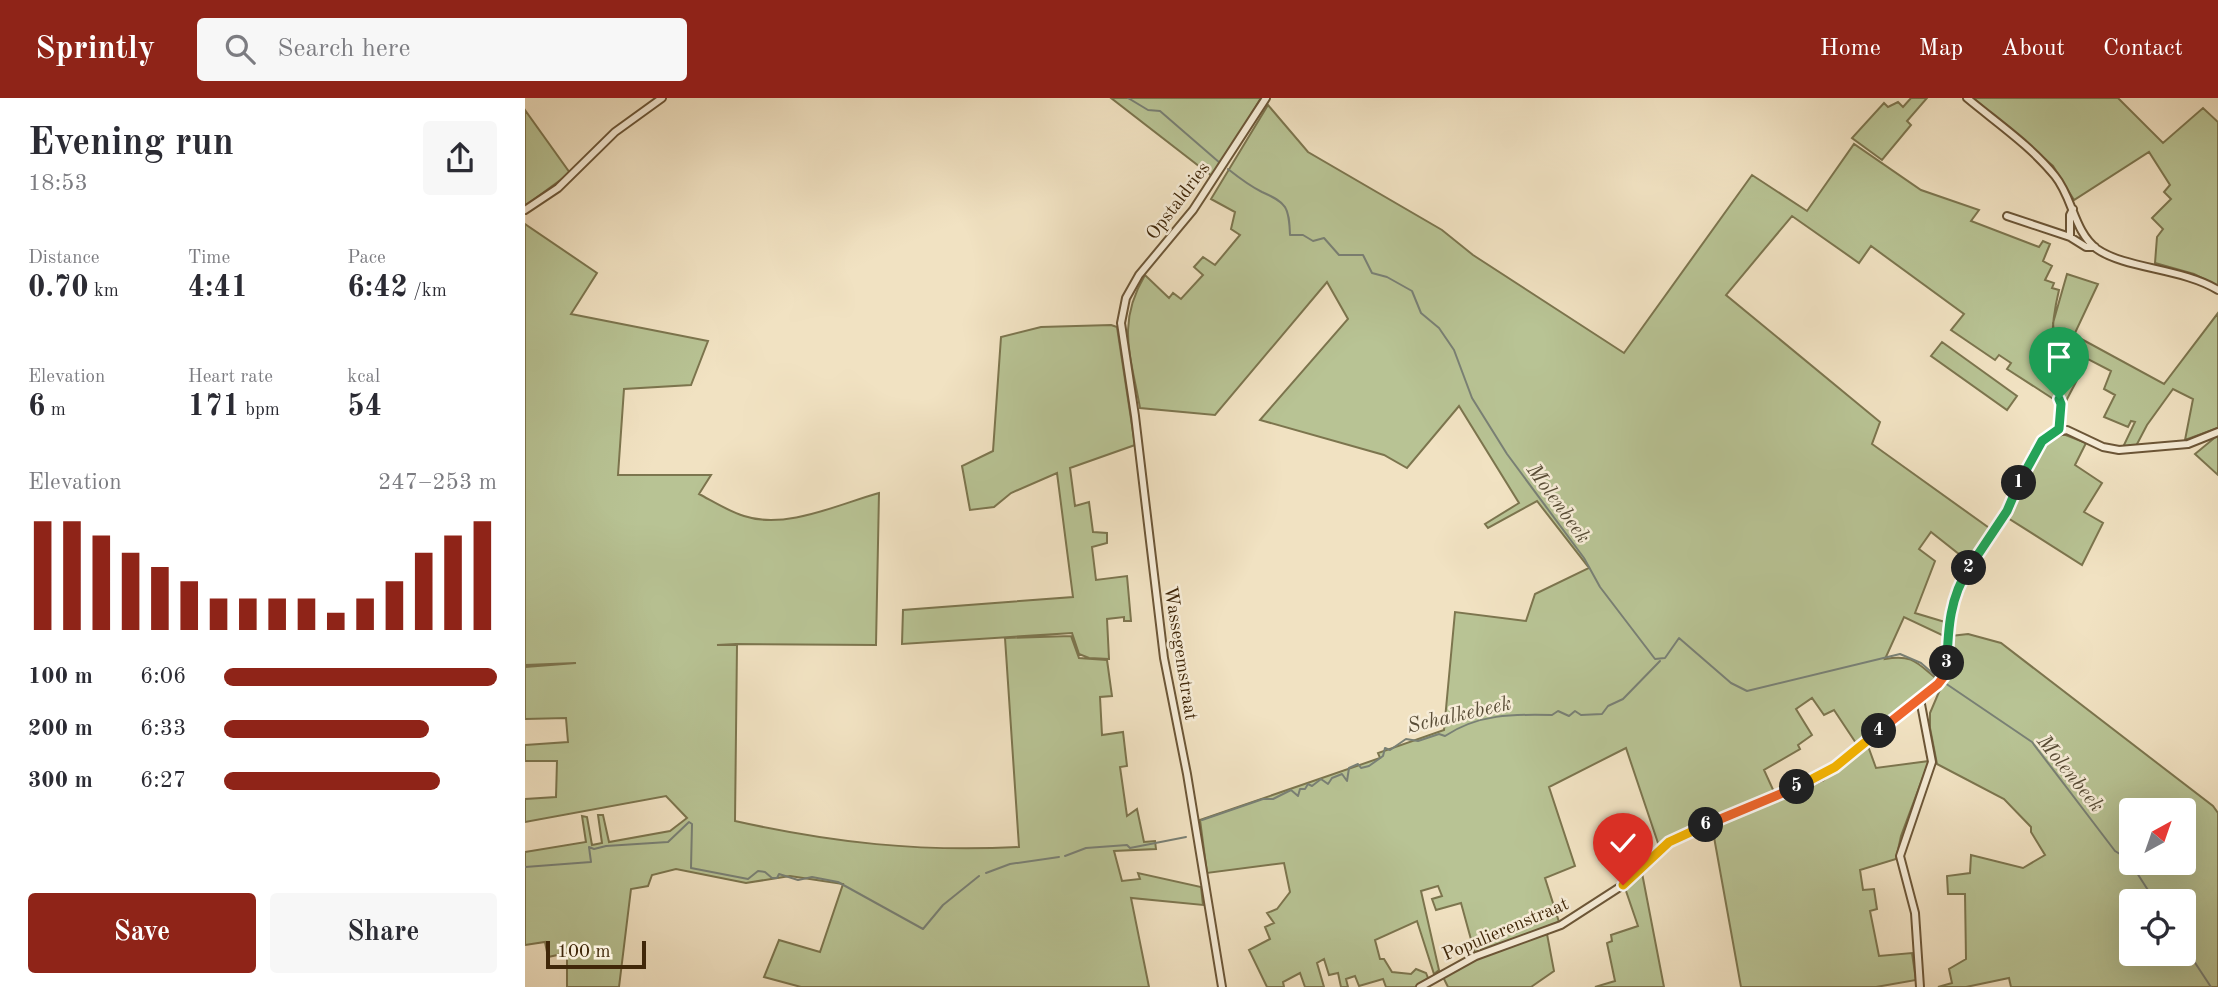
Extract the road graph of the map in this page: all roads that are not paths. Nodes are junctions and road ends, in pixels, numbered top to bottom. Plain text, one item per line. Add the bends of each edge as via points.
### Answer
1 (662, 98) edge
2 (1266, 98) edge
3 (1967, 98) edge
4 (2073, 209) junction
5 (525, 210) edge
6 (2007, 216) dead end
7 (2070, 237) junction
8 (2095, 247) junction
9 (2218, 290) edge
10 (1121, 323) joint
11 (2059, 399) dead end
12 (2059, 429) junction
13 (2218, 432) edge
14 (1920, 699) junction
15 (1221, 987) edge
16 (1420, 987) edge
17 (1920, 987) edge

1 - 5 street via 615,132 558,188
2 - 10 street, Opstaldries via 1217,179 1139,275 1125,298
3 - 4 street via 2049,168
4 - 7 street
4 - 8 street via 2084,235
6 - 7 street
7 - 8 street
8 - 9 street via 2192,277
10 - 15 street, Wassegemstraat via 1164,658
11 - 12 street
12 - 13 street via 2119,450 2188,444
12 - 14 street, Populierenstraat via 2034,452 2007,511 1962,579 1949,617 1945,675
14 - 16 street, Populierenstraat via 1821,776 1669,842 1629,880 1561,925 1476,956
14 - 17 street via 1932,762 1900,856 1915,913

